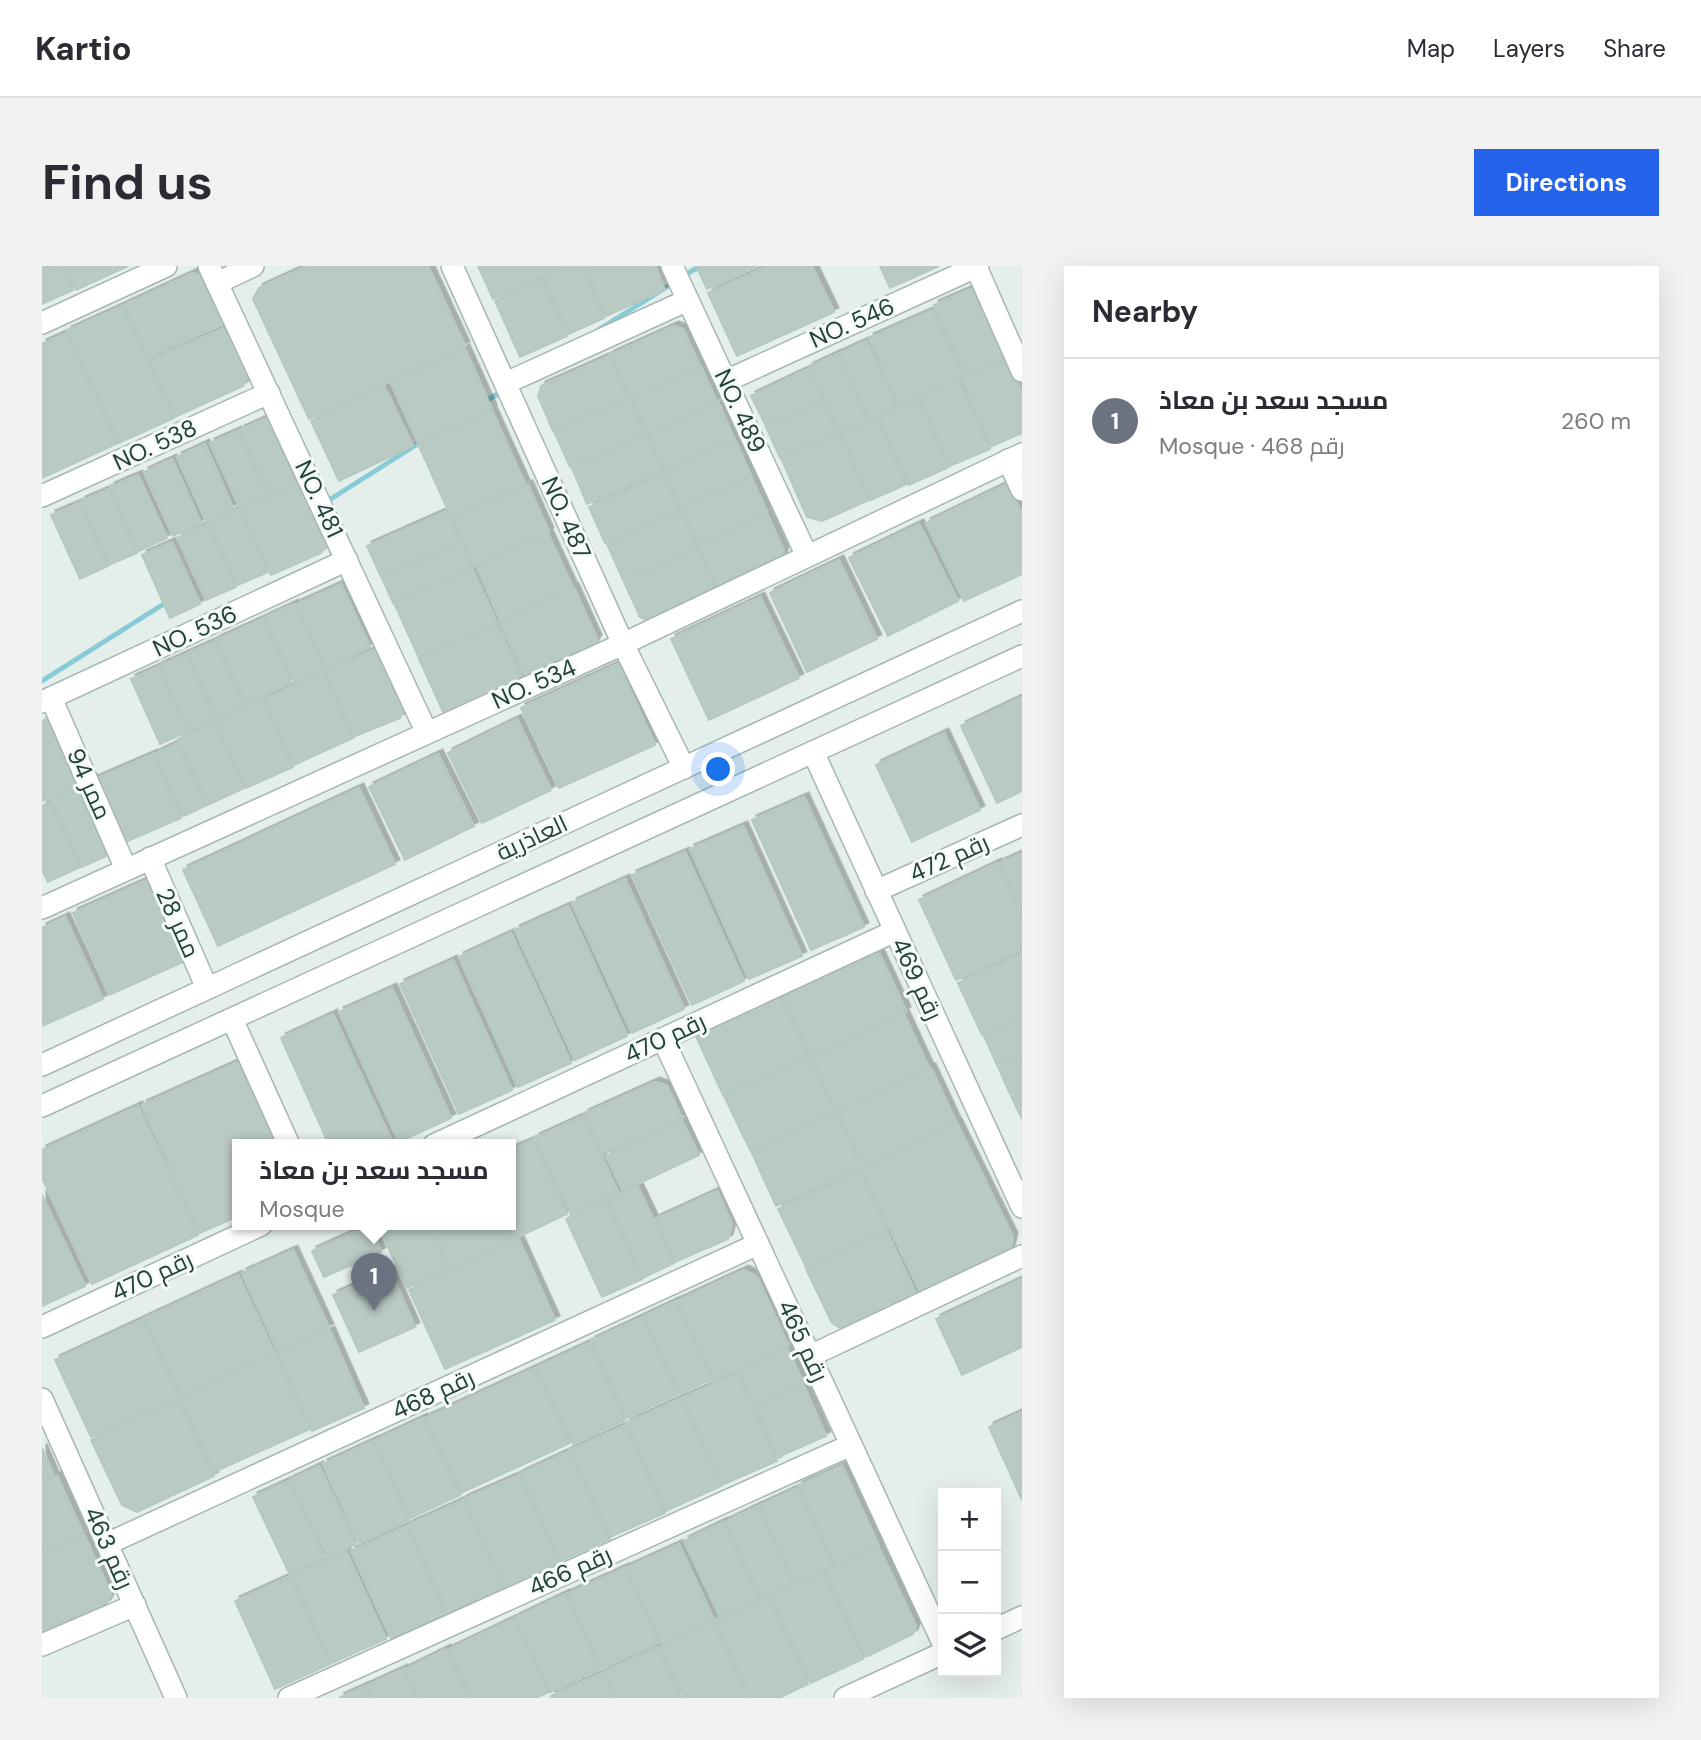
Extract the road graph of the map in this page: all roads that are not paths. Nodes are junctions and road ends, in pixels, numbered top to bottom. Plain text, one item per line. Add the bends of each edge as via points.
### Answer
1 (166, 266) edge
2 (253, 266) edge
3 (452, 266) edge
4 (673, 266) edge
5 (977, 267) edge
6 (213, 274) edge
7 (688, 300) junction
8 (42, 323) edge
9 (1022, 371) edge
10 (726, 381) junction
11 (506, 383) junction
12 (268, 393) junction
13 (1015, 457) edge
14 (1022, 490) edge
15 (42, 496) edge
16 (807, 556) junction
17 (347, 559) junction
18 (1022, 611) edge
19 (623, 644) junction
20 (1022, 656) edge
21 (46, 700) edge
22 (791, 720) junction
23 (427, 733) junction
24 (810, 753) junction
25 (684, 768) junction
26 (1022, 825) edge
27 (150, 858) junction
28 (126, 869) junction
29 (876, 891) junction
30 (42, 908) edge
31 (895, 931) junction
32 (207, 988) junction
33 (232, 1018) junction
34 (663, 1039) junction
35 (42, 1065) edge
36 (42, 1106) edge
37 (286, 1139) edge
38 (447, 1139) edge
39 (1022, 1207) edge
40 (250, 1230) edge
41 (758, 1244) junction
42 (1022, 1256) edge
43 (42, 1327) edge
44 (810, 1356) junction
45 (42, 1399) edge
46 (851, 1444) junction
47 (107, 1544) junction
48 (135, 1605) junction
49 (1022, 1617) edge
50 (1001, 1627) edge
51 (938, 1632) edge
52 (42, 1645) edge
53 (938, 1656) edge
54 (884, 1690) edge
55 (177, 1698) edge
56 (289, 1698) edge
57 (845, 1698) edge

1 - 8 street
2 - 6 street
3 - 11 street, NO. 487
4 - 7 street, NO. 489
5 - 9 street
5 - 10 street, NO. 546
6 - 12 street, NO. 481
7 - 10 street, NO. 489
7 - 11 street
10 - 16 street, NO. 489
11 - 19 street, NO. 487
12 - 15 street, NO. 538
12 - 17 street, NO. 481
13 - 14 street
13 - 16 street, NO. 534
16 - 19 street, NO. 534
17 - 21 street, NO. 536
17 - 23 street, NO. 481
18 - 22 street, العاذرية
19 - 23 street, NO. 534
19 - 25 street, NO. 487
20 - 24 street, العاذرية
21 - 28 street, ممر 94
22 - 24 street, رقم 469
22 - 25 street, العاذرية
23 - 27 street, NO. 534
24 - 29 street, رقم 469
24 - 33 street, العاذرية
25 - 32 street, العاذرية
26 - 29 street, رقم 472
27 - 28 street, NO. 534
27 - 32 street, ممر 28
28 - 30 street, NO. 534
29 - 31 street, رقم 469
31 - 34 street, رقم 470
31 - 39 street, رقم 469
32 - 35 street, العاذرية
33 - 36 street, العاذرية
33 - 37 street
34 - 38 street, رقم 470
34 - 41 street, رقم 465
40 - 43 street, رقم 470
41 - 44 street, رقم 465
41 - 47 street, رقم 468
42 - 44 street
44 - 46 street, رقم 465
45 - 47 street, رقم 463
46 - 51 street, رقم 465
46 - 56 street, رقم 466
47 - 48 street, رقم 463
48 - 52 street
48 - 55 street, رقم 463
49 - 50 street
53 - 54 street
54 - 57 street

